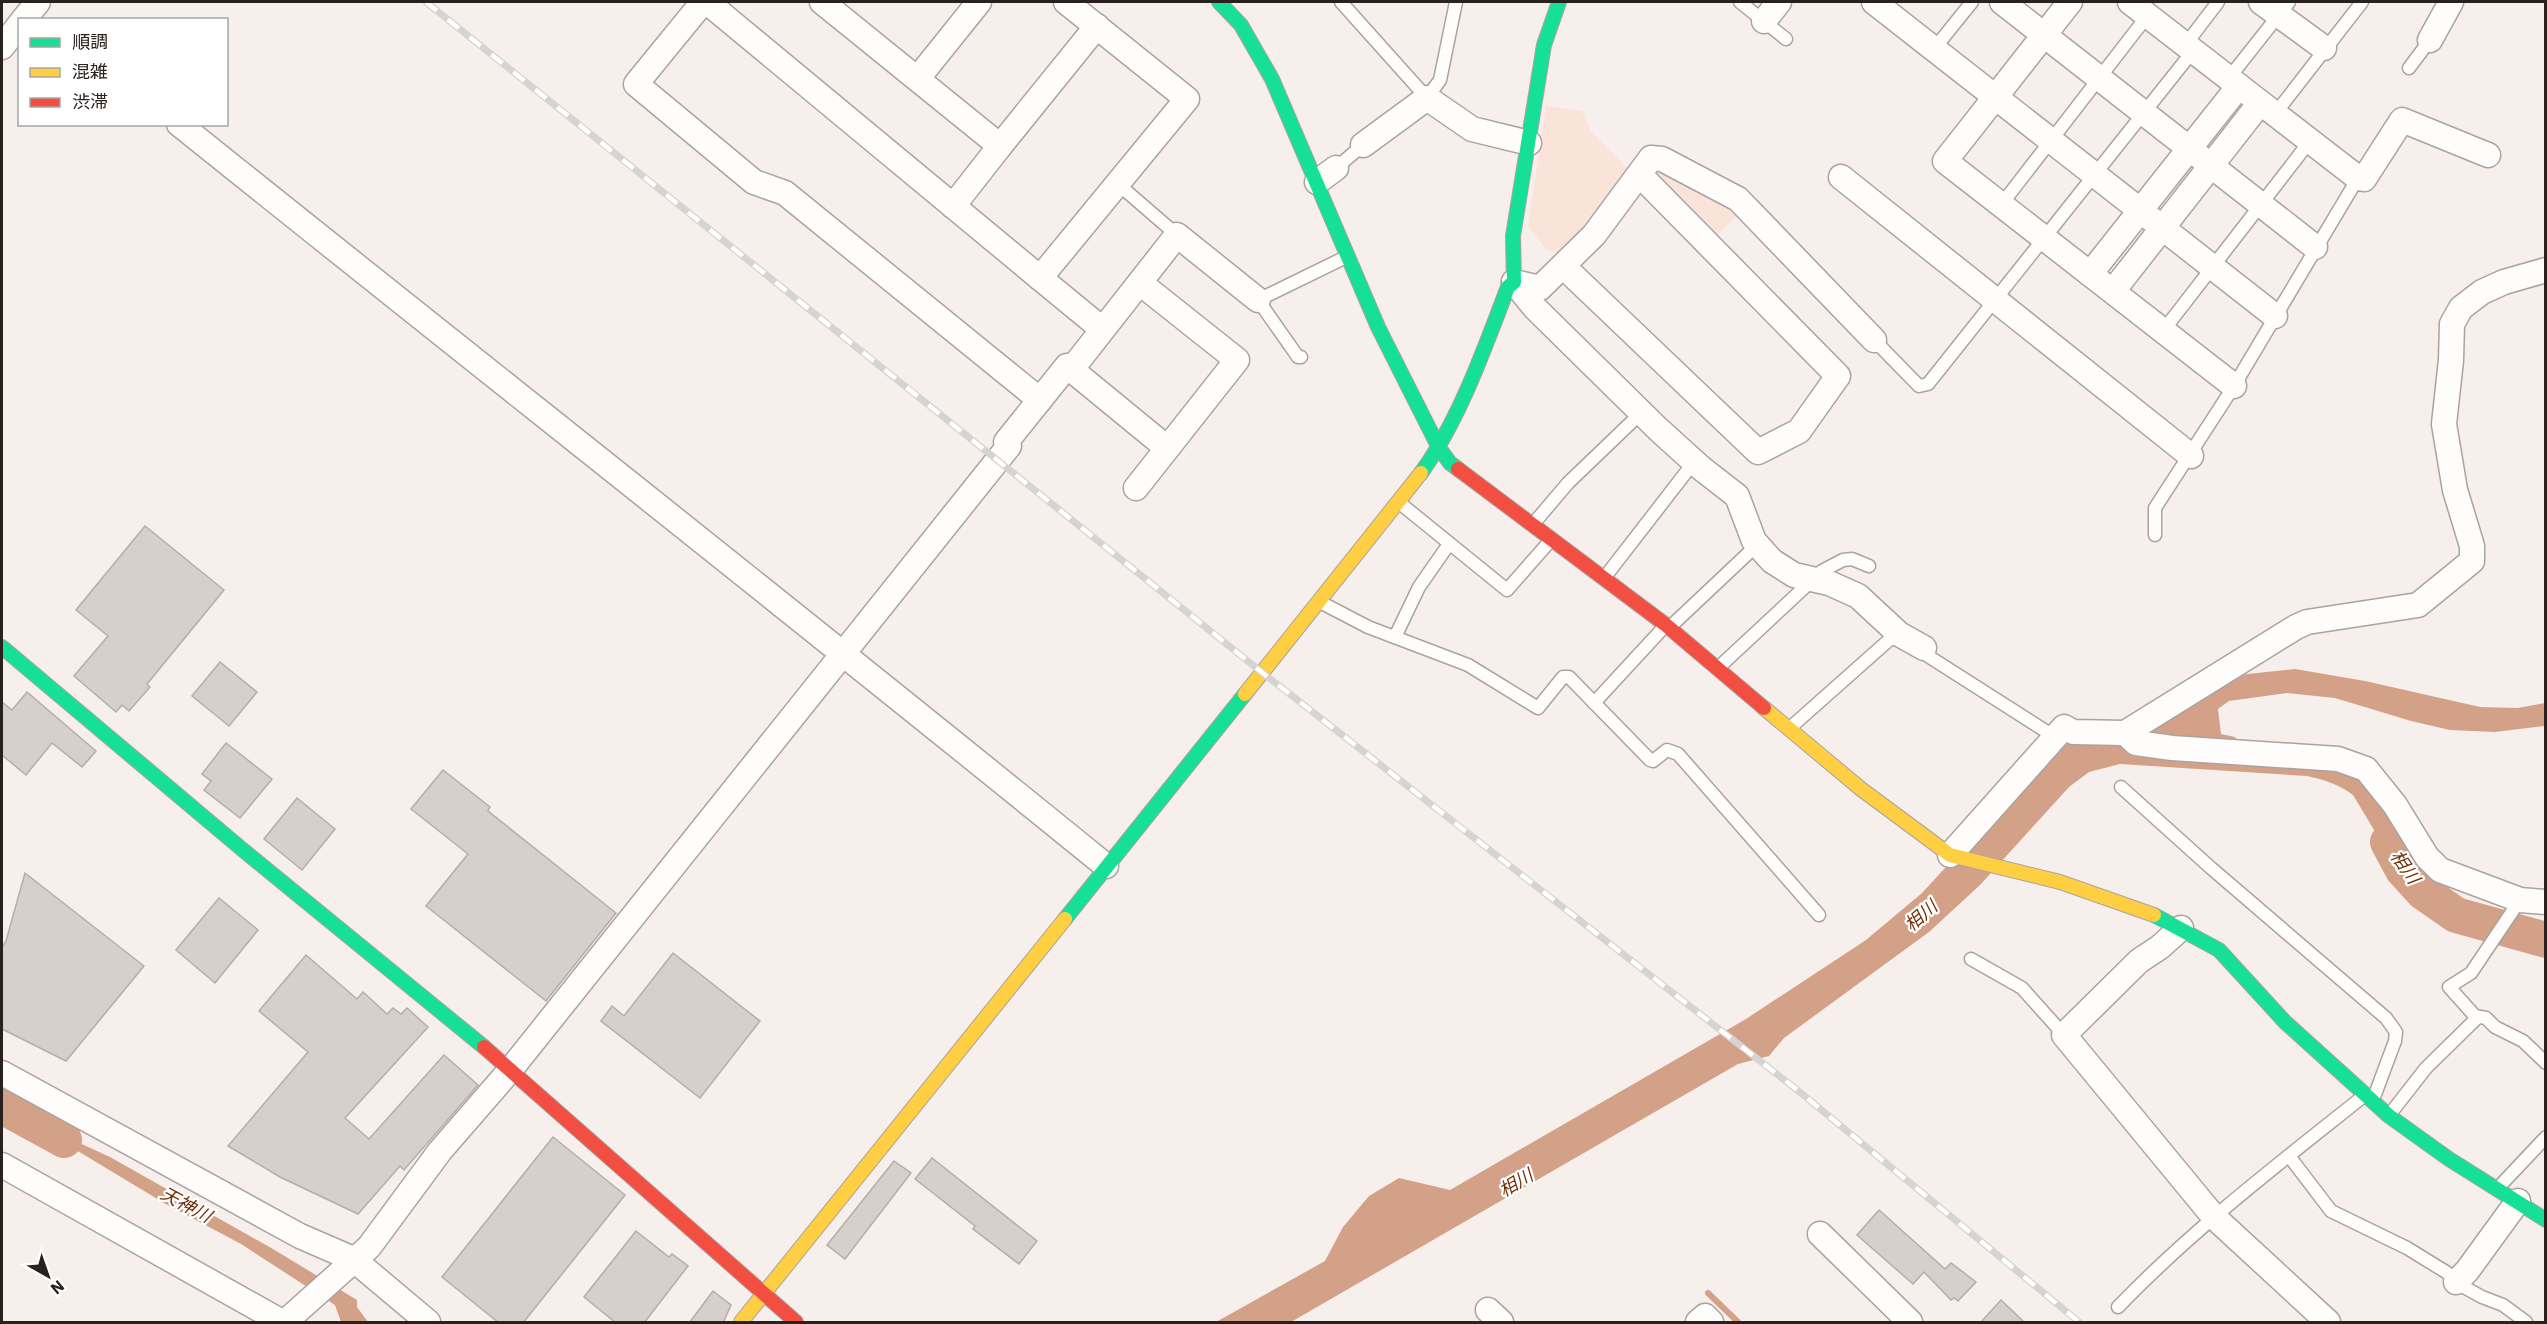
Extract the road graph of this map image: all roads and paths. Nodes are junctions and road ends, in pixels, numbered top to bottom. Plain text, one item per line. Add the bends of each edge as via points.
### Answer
1 (38, 2) edge
2 (705, 2) edge
3 (979, 2) edge
4 (1066, 2) edge
5 (1219, 2) edge
6 (1341, 2) edge
7 (1456, 2) edge
8 (1559, 2) edge
9 (1740, 2) edge
10 (1779, 2) edge
11 (1972, 2) edge
12 (2002, 2) edge
13 (2070, 2) edge
14 (2218, 2) edge
15 (2362, 2) edge
16 (2451, 2) edge
17 (834, 5) edge
18 (1887, 5) edge
19 (2276, 6) edge
20 (2143, 8) edge
21 (25, 18) edge
22 (1764, 21) junction
23 (1097, 26) junction
24 (18, 27) edge
25 (2044, 34) junction
26 (1786, 39) dead end
27 (2430, 40) joint
28 (2, 47) edge
29 (2189, 48) junction
30 (2324, 48) junction
31 (1934, 49) junction
32 (2409, 68) dead end
33 (918, 78) junction
34 (2099, 78) junction
35 (2234, 82) junction
36 (1995, 97) junction
37 (1427, 98) junction
38 (2268, 108) junction
39 (2144, 113) junction
40 (182, 126) edge
41 (2051, 141) junction
42 (2310, 141) junction
43 (1529, 143) junction
44 (1363, 145) joint
45 (1000, 146) junction
46 (2190, 149) junction
47 (2488, 155) dead end
48 (2211, 166) junction
49 (1327, 175) junction
50 (1640, 175) junction
51 (2096, 176) junction
52 (1841, 177) dead end
53 (2358, 178) junction
54 (1118, 184) junction
55 (2001, 205) junction
56 (2261, 205) junction
57 (952, 206) junction
58 (2140, 211) junction
59 (2163, 228) junction
60 (1177, 235) junction
61 (2046, 239) junction
62 (2315, 247) junction
63 (1348, 255) junction
64 (1564, 267) junction
65 (2212, 267) junction
66 (2546, 270) edge
67 (2090, 274) junction
68 (1040, 278) junction
69 (1514, 282) junction
70 (1140, 283) junction
71 (2113, 291) junction
72 (1258, 300) junction
73 (1996, 300) junction
74 (2275, 316) junction
75 (1102, 329) junction
76 (2163, 331) junction
77 (1874, 340) joint
78 (1301, 357) dead end
79 (1071, 370) junction
80 (2234, 386) junction
81 (1040, 400) junction
82 (1642, 412) junction
83 (1167, 448) junction
84 (1439, 448) junction
85 (2191, 456) junction
86 (1694, 462) junction
87 (1136, 488) dead end
88 (1400, 502) junction
89 (1532, 525) junction
90 (2155, 535) dead end
91 (1551, 540) junction
92 (1449, 544) junction
93 (1757, 545) junction
94 (1869, 566) dead end
95 (1604, 578) junction
96 (1813, 579) junction
97 (1321, 602) junction
98 (1668, 627) junction
99 (1903, 636) junction
100 (1395, 637) junction
101 (2, 647) edge
102 (1924, 648) joint
103 (843, 652) junction
104 (1717, 669) junction
105 (1594, 703) junction
106 (1789, 729) junction
107 (2125, 733) junction
108 (2055, 737) junction
109 (2121, 787) dead end
110 (1950, 855) junction
111 (1106, 866) junction
112 (2520, 900) junction
113 (2546, 902) edge
114 (1819, 915) dead end
115 (2181, 928) junction
116 (1971, 959) dead end
117 (2478, 1017) junction
118 (2064, 1035) junction
119 (2546, 1063) edge
120 (511, 1070) junction
121 (2, 1073) edge
122 (2369, 1098) junction
123 (2389, 1116) junction
124 (2546, 1137) edge
125 (2289, 1156) junction
126 (2, 1165) edge
127 (2497, 1189) junction
128 (2518, 1202) junction
129 (2214, 1217) junction
130 (2546, 1220) edge
131 (1820, 1234) dead end
132 (349, 1263) junction
133 (2456, 1282) junction
134 (765, 1292) junction
135 (2118, 1307) dead end
136 (286, 1321) edge
137 (428, 1323) edge
138 (741, 1323) edge
139 (796, 1323) edge
140 (1698, 1323) edge
141 (1711, 1323) edge
142 (1910, 1323) edge
143 (2328, 1323) edge
144 (2526, 1323) edge

1 - 21 street
2 - 57 street
2 - 81 street via 636,84 754,182 785,193
3 - 33 street
4 - 23 street
5 - 49 street via 1241,25
6 - 37 lane
7 - 37 lane via 1440,80
8 - 43 street via 1544,45
9 - 22 lane
10 - 22 street
11 - 31 lane
12 - 25 street
13 - 25 street
14 - 29 lane
15 - 30 lane
16 - 27 street
17 - 33 street
18 - 31 street
19 - 30 street
19 - 35 lane
20 - 29 street
20 - 34 lane
22 - 26 lane
23 - 45 street
23 - 54 street via 1187,99
24 - 28 street
25 - 34 street
25 - 36 street
27 - 32 lane
29 - 35 street
29 - 39 lane
30 - 38 lane
31 - 36 street
33 - 45 street
34 - 39 street
34 - 41 lane
35 - 38 street
35 - 46 street
36 - 41 street
36 - 55 street via 1945,161
37 - 43 street via 1472,129
37 - 44 street
38 - 42 street
38 - 48 street
39 - 46 street
39 - 51 lane
40 - 103 street
41 - 51 street
41 - 55 lane
42 - 53 street
42 - 56 lane
43 - 69 street via 1513,236
44 - 49 lane
45 - 57 street
46 - 48 street
46 - 58 street
47 - 53 street via 2402,120 2364,179
48 - 56 street
48 - 59 street
49 - 63 street
50 - 64 street
50 - 64 street via 1838,376 1799,431 1758,452
50 - 77 street via 1651,159 1662,159 1730,193
51 - 58 street
51 - 61 lane
52 - 73 street
53 - 62 lane
54 - 60 lane
54 - 68 street
55 - 61 street
56 - 62 street
56 - 65 lane
57 - 68 street
58 - 59 street
58 - 67 street
59 - 65 street
59 - 71 street
60 - 70 street
60 - 72 street
61 - 67 street
61 - 73 lane
62 - 74 lane
63 - 72 lane
63 - 84 street via 1378,327
64 - 69 street via 1540,288
65 - 74 street
65 - 76 lane
66 - 107 street via 2482,292 2461,308 2452,324 2444,424 2455,490 2472,546 2472,561 2418,605 2296,627
67 - 71 street
68 - 75 street
69 - 82 street via 1535,308
69 - 84 street via 1508,287
70 - 75 street
70 - 83 street via 1237,360
71 - 76 street
72 - 78 lane
73 - 77 lane via 1924,386 1919,386
73 - 85 street
74 - 80 lane
75 - 79 street
76 - 80 street
79 - 81 street via 1067,366
79 - 83 street
80 - 85 lane
81 - 103 street via 1006,442 1009,446
82 - 86 street
82 - 89 lane via 1568,483
83 - 87 street
84 - 88 street
84 - 89 street via 1450,463
85 - 90 lane via 2156,508
86 - 93 street via 1737,496
86 - 95 lane
88 - 92 lane
88 - 97 street
89 - 91 street
91 - 92 lane via 1507,590
91 - 95 street
92 - 100 lane via 1419,586
93 - 96 street via 1782,568
93 - 98 lane
94 - 96 lane via 1843,560
95 - 98 street
96 - 99 street via 1858,596
96 - 104 lane
97 - 100 lane
97 - 111 street
98 - 104 street
98 - 105 lane
99 - 102 street
99 - 106 lane via 1889,640
100 - 105 lane via 1468,665 1538,708 1565,675
101 - 120 street
102 - 108 lane via 1928,656
103 - 111 street
103 - 120 street
104 - 106 street
105 - 114 lane via 1650,760 1667,750 1678,754
106 - 110 street via 1860,789
107 - 108 street via 2073,732 2064,727
107 - 112 street via 2136,742 2172,748 2338,759 2366,769 2440,870
108 - 110 street
109 - 122 lane via 2386,1018 2396,1032 2395,1041
110 - 115 street via 2060,882
111 - 134 street
112 - 113 street
112 - 117 lane via 2471,973 2449,987
115 - 118 street via 2139,961
115 - 122 street via 2219,950 2285,1022
116 - 118 lane via 2022,988
117 - 119 lane via 2523,1041
117 - 123 lane via 2426,1068
118 - 129 street
120 - 132 street via 440,1151 369,1247
120 - 134 street
121 - 132 street
122 - 123 street
122 - 125 lane
123 - 127 street
124 - 127 lane
125 - 129 lane
125 - 133 lane via 2331,1211 2407,1248
126 - 136 street
127 - 128 street
128 - 130 street
128 - 133 street
129 - 135 lane
129 - 143 street
131 - 142 street
132 - 136 street
132 - 137 street
133 - 144 lane via 2503,1305
134 - 138 street
134 - 139 street
140 - 141 street via 1705,1316

